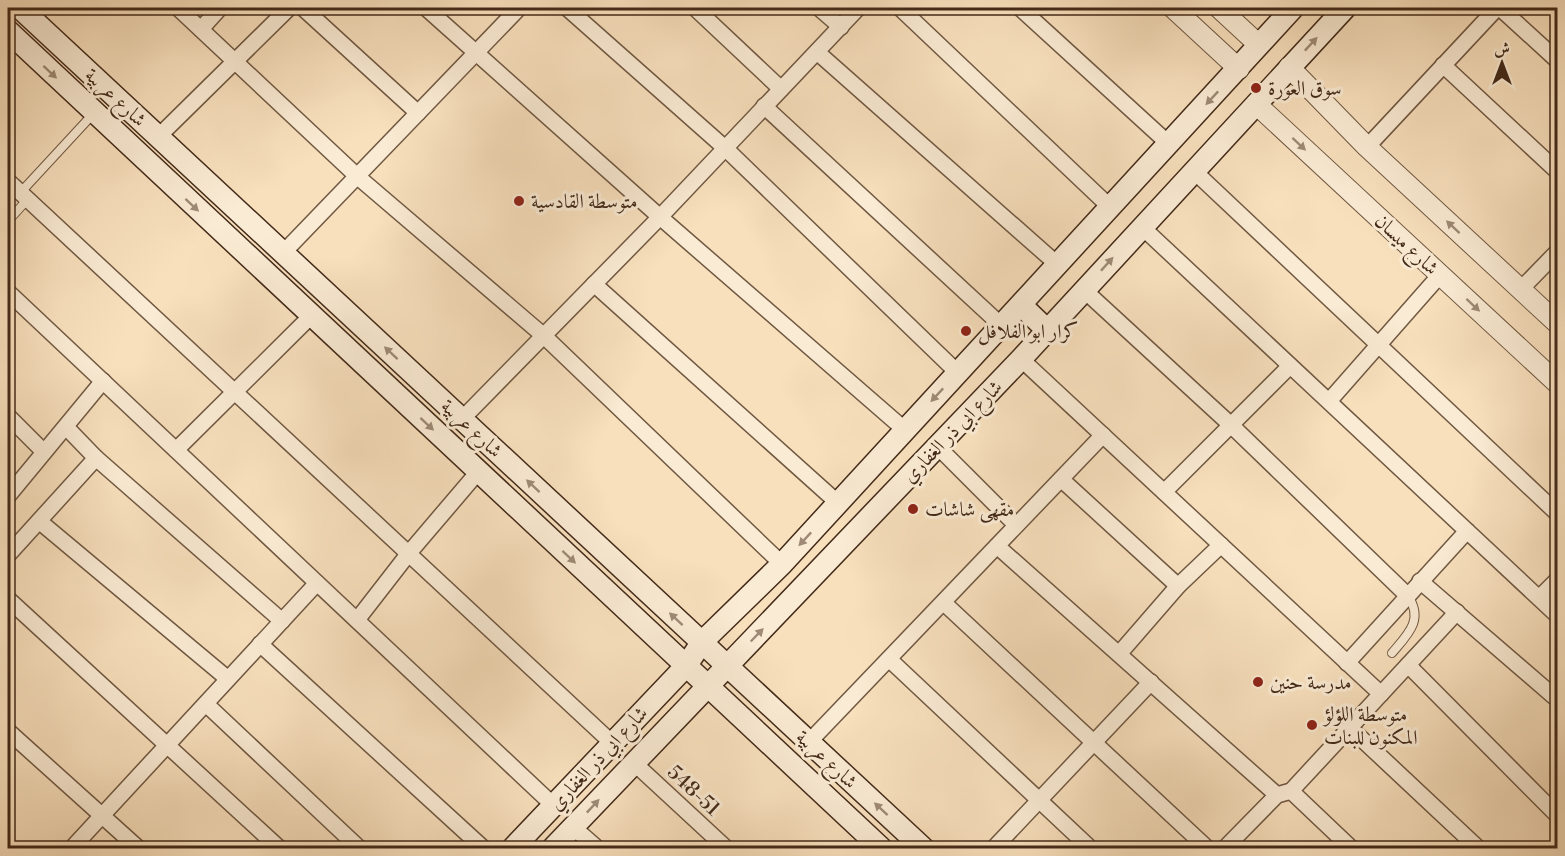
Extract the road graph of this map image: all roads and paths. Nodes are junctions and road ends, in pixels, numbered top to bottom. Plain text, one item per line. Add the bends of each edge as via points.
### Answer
1 (20, 8) edge
2 (178, 8) edge
3 (220, 8) edge
4 (289, 8) edge
5 (303, 8) edge
6 (426, 8) edge
7 (519, 8) edge
8 (567, 8) edge
9 (695, 8) edge
10 (819, 8) edge
11 (858, 8) edge
12 (900, 8) edge
13 (1020, 8) edge
14 (1173, 8) edge
15 (1219, 8) edge
16 (1293, 8) edge
17 (1345, 8) edge
18 (1498, 8) edge
19 (918, 12) edge
20 (841, 27) junction
21 (201, 29) junction
22 (8, 31) edge
23 (1259, 45) junction
24 (476, 52) junction
25 (817, 52) junction
26 (237, 61) junction
27 (1557, 61) edge
28 (1443, 65) junction
29 (1289, 67) junction
30 (1239, 69) junction
31 (781, 89) junction
32 (1256, 104) junction
33 (764, 106) junction
34 (94, 113) junction
35 (418, 113) junction
36 (158, 137) junction
37 (1169, 144) junction
38 (1367, 147) junction
39 (725, 148) junction
40 (1195, 172) junction
41 (1557, 172) edge
42 (358, 177) junction
43 (8, 181) edge
44 (24, 196) junction
45 (1111, 208) junction
46 (660, 217) junction
47 (8, 221) edge
48 (1142, 227) junction
49 (1557, 251) edge
50 (283, 253) junction
51 (1058, 265) junction
52 (1440, 275) junction
53 (594, 284) junction
54 (1084, 290) junction
55 (1520, 290) junction
56 (8, 291) edge
57 (1021, 305) junction
58 (311, 316) junction
59 (1557, 324) edge
60 (1002, 326) junction
61 (1047, 330) junction
62 (544, 336) junction
63 (1379, 345) junction
64 (1021, 359) junction
65 (1290, 366) junction
66 (958, 373) junction
67 (103, 381) junction
68 (1557, 384) edge
69 (235, 392) junction
70 (1330, 400) junction
71 (8, 416) edge
72 (462, 419) junction
73 (1232, 426) junction
74 (66, 427) junction
75 (905, 430) junction
76 (1103, 435) junction
77 (937, 446) junction
78 (176, 450) junction
79 (44, 452) junction
80 (96, 458) junction
81 (478, 472) junction
82 (1061, 479) junction
83 (1164, 492) junction
84 (8, 496) edge
85 (838, 503) junction
86 (1557, 514) edge
87 (39, 521) junction
88 (1016, 525) junction
89 (1467, 531) junction
90 (11, 545) edge
91 (1221, 545) junction
92 (997, 546) junction
93 (408, 552) junction
94 (782, 564) junction
95 (1557, 579) edge
96 (1420, 581) junction
97 (317, 583) junction
98 (1178, 586) junction
99 (1408, 596) junction
100 (1539, 598) junction
101 (8, 599) edge
102 (944, 603) junction
103 (1457, 612) junction
104 (1557, 616) edge
105 (357, 620) junction
106 (282, 621) junction
107 (702, 642) junction
108 (260, 644) junction
109 (1392, 653) dead end
110 (1119, 654) junction
111 (890, 660) junction
112 (1347, 663) junction
113 (1408, 665) junction
114 (686, 666) junction
115 (727, 666) junction
116 (228, 679) junction
117 (1151, 682) junction
118 (709, 687) junction
119 (1381, 694) junction
120 (1557, 700) edge
121 (206, 704) junction
122 (1350, 728) junction
123 (8, 731) edge
124 (611, 742) junction
125 (809, 742) junction
126 (1094, 743) junction
127 (167, 746) junction
128 (633, 762) junction
129 (1284, 793) junction
130 (1040, 801) junction
131 (553, 805) junction
132 (102, 816) junction
133 (1557, 816) edge
134 (573, 827) junction
135 (72, 849) edge
136 (138, 849) edge
137 (279, 849) edge
138 (359, 849) edge
139 (483, 849) edge
140 (513, 849) edge
141 (553, 849) edge
142 (597, 849) edge
143 (726, 849) edge
144 (881, 849) edge
145 (923, 849) edge
146 (994, 849) edge
147 (1090, 849) edge
148 (1207, 849) edge
149 (1225, 849) edge
150 (1351, 849) edge
151 (1478, 849) edge

1 - 36 main road, شارع عربية
2 - 21 street
3 - 21 street
4 - 26 street
5 - 35 street
6 - 24 street
7 - 24 street
8 - 39 street
9 - 31 street
10 - 20 street
11 - 20 street
12 - 19 street
13 - 37 street
14 - 30 street
15 - 23 street
16 - 23 main road, شارع ابي ذر الغفاري
29 -> 17 main road, شارع ابي ذر الغفاري
18 - 27 street
18 - 28 street
19 - 45 street
20 - 25 street
21 - 26 street
22 -> 34 main road, شارع عربية
23 - 30 main road, شارع ابي ذر الغفاري
24 - 35 street
24 - 46 street
25 - 31 street
25 - 51 street
26 - 36 street
26 - 42 street
28 - 38 street
28 - 41 street
29 - 32 main road, شارع ابي ذر الغفاري
29 - 38 street
30 -> 37 main road, شارع ابي ذر الغفاري
31 - 33 street
32 - 40 main road, شارع ابي ذر الغفاري
32 -> 52 street, شارع ميسان
33 - 39 street
33 - 60 street
34 - 44 lane
34 -> 58 main road, شارع عربية
35 - 42 street
36 - 50 main road, شارع عربية
37 - 45 main road, شارع ابي ذر الغفاري
55 -> 38 street
39 - 46 street
39 - 66 street
40 - 48 main road, شارع ابي ذر الغفاري
40 - 63 street
42 - 50 street
42 - 62 street
43 - 44 street
44 - 47 lane
44 - 69 street
45 - 51 main road, شارع ابي ذر الغفاري
46 - 53 street
46 - 75 street
54 -> 48 main road, شارع ابي ذر الغفاري
48 - 65 street
49 - 55 street
72 -> 50 main road, شارع عربية
51 - 57 main road, شارع ابي ذر الغفاري
52 - 63 street
52 -> 68 street, شارع ميسان
53 - 62 street
53 - 85 street
54 - 61 main road, شارع ابي ذر الغفاري
54 - 73 street
55 - 59 street
56 - 67 street
57 - 60 main road, شارع ابي ذر الغفاري
57 - 61 main road
58 - 69 street
58 -> 81 main road, شارع عربية
60 - 66 main road, شارع ابي ذر الغفاري
61 - 64 main road, شارع ابي ذر الغفاري
62 - 72 street
62 - 94 street
63 - 70 street
63 - 86 street
64 - 76 street
64 - 77 main road, شارع ابي ذر الغفاري
65 - 70 street
65 - 73 street
66 -> 75 main road, شارع ابي ذر الغفاري
67 - 74 street
67 - 78 street
69 - 78 street
69 - 93 street
70 - 89 street
71 - 79 street
107 -> 72 main road, شارع عربية
73 - 83 street
73 - 99 street
74 - 79 street
74 - 80 street
75 - 85 main road, شارع ابي ذر الغفاري
76 - 82 street
76 - 83 street
77 - 88 street
115 -> 77 main road, شارع ابي ذر الغفاري
78 - 97 street
79 - 84 street
80 - 87 street
80 - 106 street
81 - 93 street
81 -> 114 main road, شارع عربية
82 - 88 street
82 - 98 street
83 - 91 street
85 -> 94 main road, شارع ابي ذر الغفاري
87 - 90 street
87 - 116 street
88 - 92 street
89 - 96 street
89 - 100 street
91 - 98 street
91 - 112 street
92 - 102 street
92 - 110 street
93 - 105 street
93 - 124 street
94 - 107 main road, شارع ابي ذر الغفاري
95 - 100 street
96 - 99 street
96 - 103 street
97 - 105 street
97 - 106 street
98 - 110 street
99 - 109 lane via 1416,611 1415,621
99 - 112 street
100 - 104 street
101 - 127 street
102 - 111 street
102 - 126 street
103 - 113 street
103 - 120 street
105 - 131 street
106 - 108 street
107 - 114 main road, شارع ابي ذر الغفاري
107 - 115 main road, شارع عربية
108 - 116 street
108 - 139 street
110 - 117 street
111 - 125 street
111 - 130 street
112 - 119 street
113 - 119 street
113 - 133 street
114 - 118 main road, شارع عربية
114 - 124 main road, شارع ابي ذر الغفاري
115 - 118 main road, شارع ابي ذر الغفاري
115 - 125 main road, شارع عربية
116 - 121 street
117 - 126 street
117 - 129 street
118 - 128 main road, شارع ابي ذر الغفاري
118 - 144 main road, شارع عربية
119 - 122 street
121 - 127 street
121 - 138 street
122 - 129 street
122 - 151 street
123 - 132 street
124 - 131 main road, شارع ابي ذر الغفاري
145 -> 125 main road, شارع عربية
126 - 130 street
126 - 148 street
127 - 132 street
127 - 137 street
134 -> 128 main road, شارع ابي ذر الغفاري
128 - 143 street, 548-51
129 - 149 street
129 - 150 street
130 - 146 street
130 - 147 street
131 - 140 main road, شارع ابي ذر الغفاري
132 - 135 street
132 - 136 street
134 - 141 main road, شارع ابي ذر الغفاري
134 - 142 street

